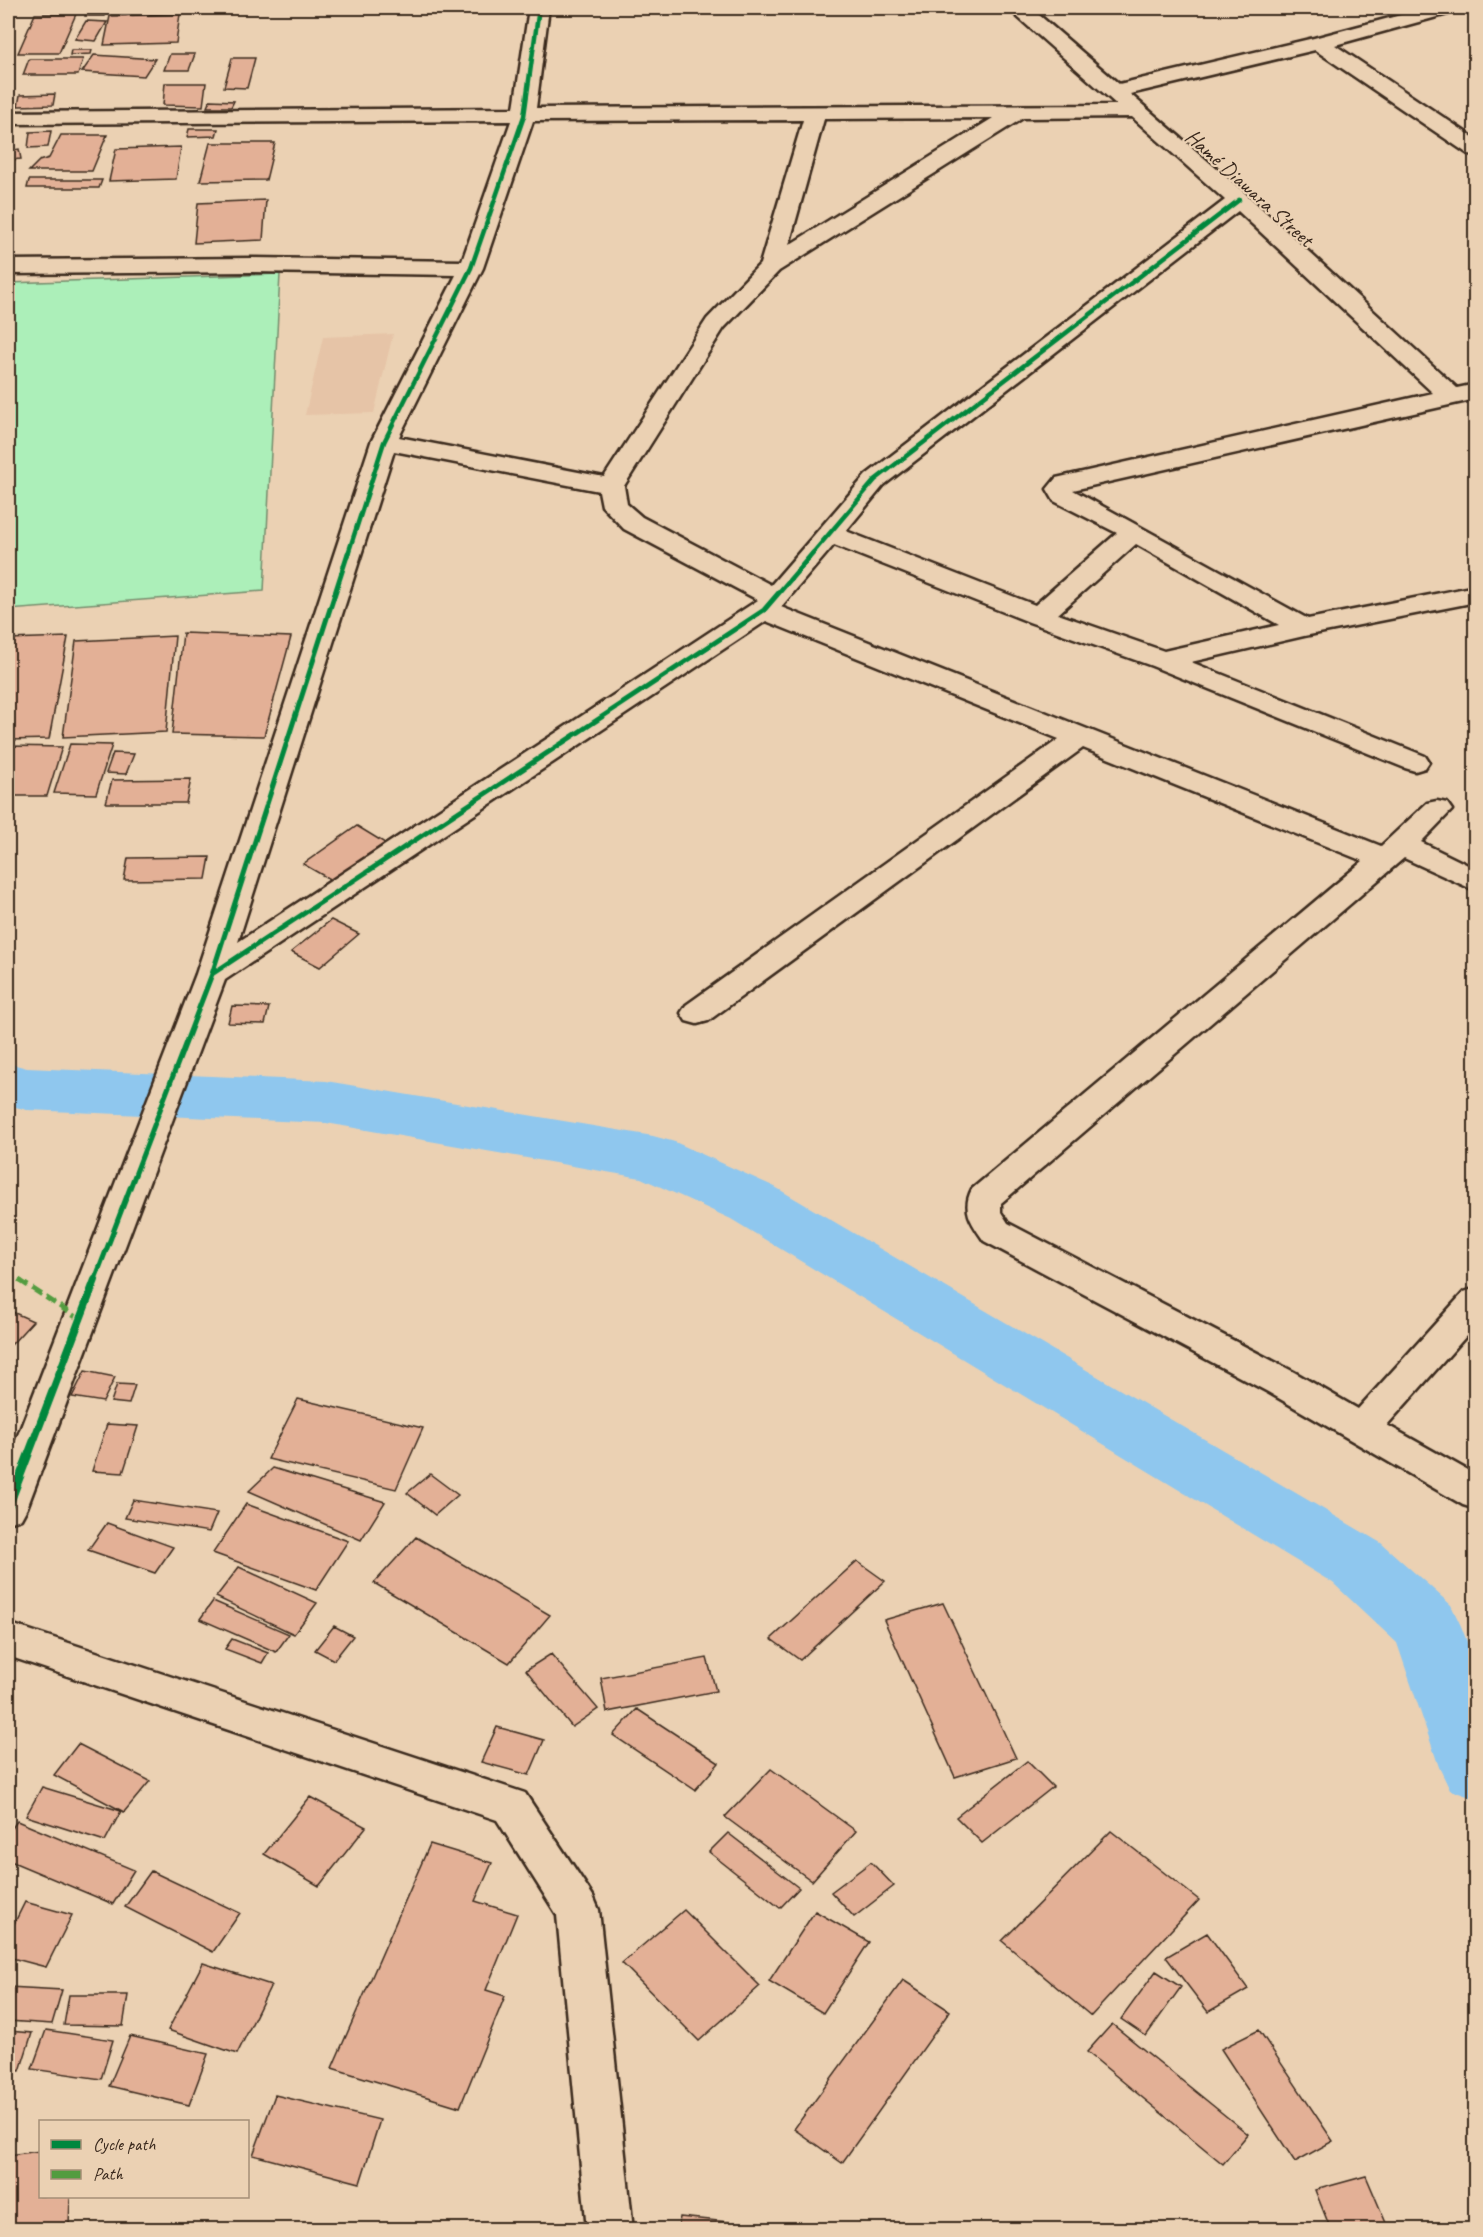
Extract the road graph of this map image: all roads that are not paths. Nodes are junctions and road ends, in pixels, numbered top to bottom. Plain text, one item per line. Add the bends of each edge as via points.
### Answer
1 (539, 8) edge
2 (1019, 8) edge
3 (1448, 8) edge
4 (1318, 43) junction
5 (1115, 91) junction
6 (1020, 111) junction
7 (1138, 111) junction
8 (814, 114) junction
9 (525, 116) junction
10 (8, 118) edge
11 (1465, 133) edge
12 (1476, 149) edge
13 (1239, 200) junction
14 (771, 266) junction
15 (8, 267) edge
16 (471, 268) junction
17 (1464, 394) edge
18 (384, 442) junction
19 (611, 486) junction
20 (1134, 532) junction
21 (830, 534) junction
22 (1469, 599) edge
23 (770, 604) junction
24 (1039, 616) junction
25 (1305, 628) junction
26 (1162, 660) junction
27 (1080, 737) junction
28 (1415, 762) dead end
29 (1437, 810) dead end
30 (1392, 852) junction
31 (1476, 881) edge
32 (212, 974) junction
33 (697, 1012) dead end
34 (1476, 1301) edge
35 (1362, 1429) junction
36 (1476, 1494) edge
37 (8, 1508) edge
38 (8, 1640) edge
39 (610, 2229) edge

1 - 9 street
2 - 5 street, Hamé Diawara Street
3 - 4 street
4 - 5 street
4 - 11 street
5 - 7 street, Hamé Diawara Street
6 - 7 street
6 - 8 street
6 - 14 street
7 - 13 street, Hamé Diawara Street
8 - 9 street
8 - 14 street
9 - 10 street
9 - 16 street
11 - 12 street
13 - 17 street, Hamé Diawara Street
13 - 21 street via 875,480
14 - 19 street via 715,324
15 - 16 street
16 - 18 street
17 - 20 street via 1065,483 1060,489 1063,496
18 - 19 street
18 - 32 street
19 - 23 street via 615,506 633,523
20 - 24 street
20 - 25 street
21 - 23 street
21 - 24 street
22 - 25 street
23 - 27 street
23 - 32 street
24 - 26 street
25 - 26 street
26 - 28 street
27 - 30 street
27 - 33 street
29 - 30 street
30 - 31 street
30 - 35 street via 984,1198 984,1214 996,1232
32 - 37 street
34 - 35 street
35 - 36 street
38 - 39 street via 511,1806 578,1910

